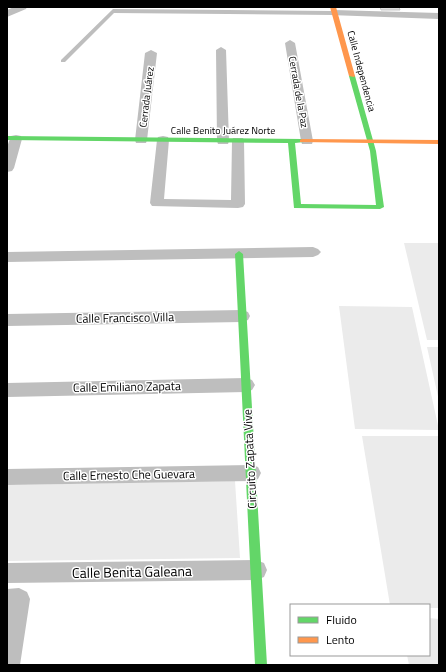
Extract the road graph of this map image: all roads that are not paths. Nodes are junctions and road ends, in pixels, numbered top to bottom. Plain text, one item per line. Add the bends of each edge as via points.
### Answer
1 (22, 7) edge
2 (334, 10) edge
3 (7, 14) edge
4 (435, 16) edge
5 (439, 30) edge
6 (290, 43) dead end
7 (221, 50) dead end
8 (151, 53) dead end
9 (63, 61) dead end
10 (11, 138) edge
11 (140, 140) junction
12 (163, 140) junction
13 (223, 141) junction
14 (238, 141) junction
15 (291, 141) junction
16 (307, 141) junction
17 (370, 142) junction
18 (439, 142) edge
19 (7, 168) edge
20 (313, 252) dead end
21 (239, 254) junction
22 (7, 257) edge
23 (242, 316) junction
24 (7, 320) edge
25 (246, 385) junction
26 (7, 390) edge
27 (251, 473) junction
28 (7, 477) edge
29 (256, 570) junction
30 (7, 574) edge
31 (13, 599) edge
32 (8, 665) edge
33 (261, 665) edge

1 - 3 street
2 - 4 street
2 - 9 lane via 113,11
2 - 17 street, Calle Independencia
4 - 5 street
6 - 16 street, Cerrada de la Paz
7 - 13 street
8 - 11 street, Cerrada Juárez
10 - 11 street, Calle Benito Juárez Norte
10 - 19 street
11 - 12 street, Calle Benito Juárez Norte
12 - 13 street, Calle Benito Juárez Norte
12 - 14 street via 157,203 238,204
13 - 14 street, Calle Benito Juárez Norte
14 - 15 street, Calle Benito Juárez Norte
15 - 16 street, Calle Benito Juárez Norte
15 - 17 street, Calle Independencia via 297,206 380,207
16 - 17 street, Calle Benito Juárez Norte
17 - 18 street, Calle Benito Juárez Norte
20 - 21 street
21 - 22 street
21 - 23 street, Circuito Zapata Vive
23 - 24 street, Calle Francisco Villa
23 - 25 street, Circuito Zapata Vive
25 - 26 street, Calle Emiliano Zapata
25 - 27 street, Circuito Zapata Vive
27 - 28 street, Calle Ernesto Che Guevara
27 - 29 street, Circuito Zapata Vive
29 - 30 street, Calle Benita Galeana
29 - 33 street, Circuito Zapata Vive
31 - 32 street

